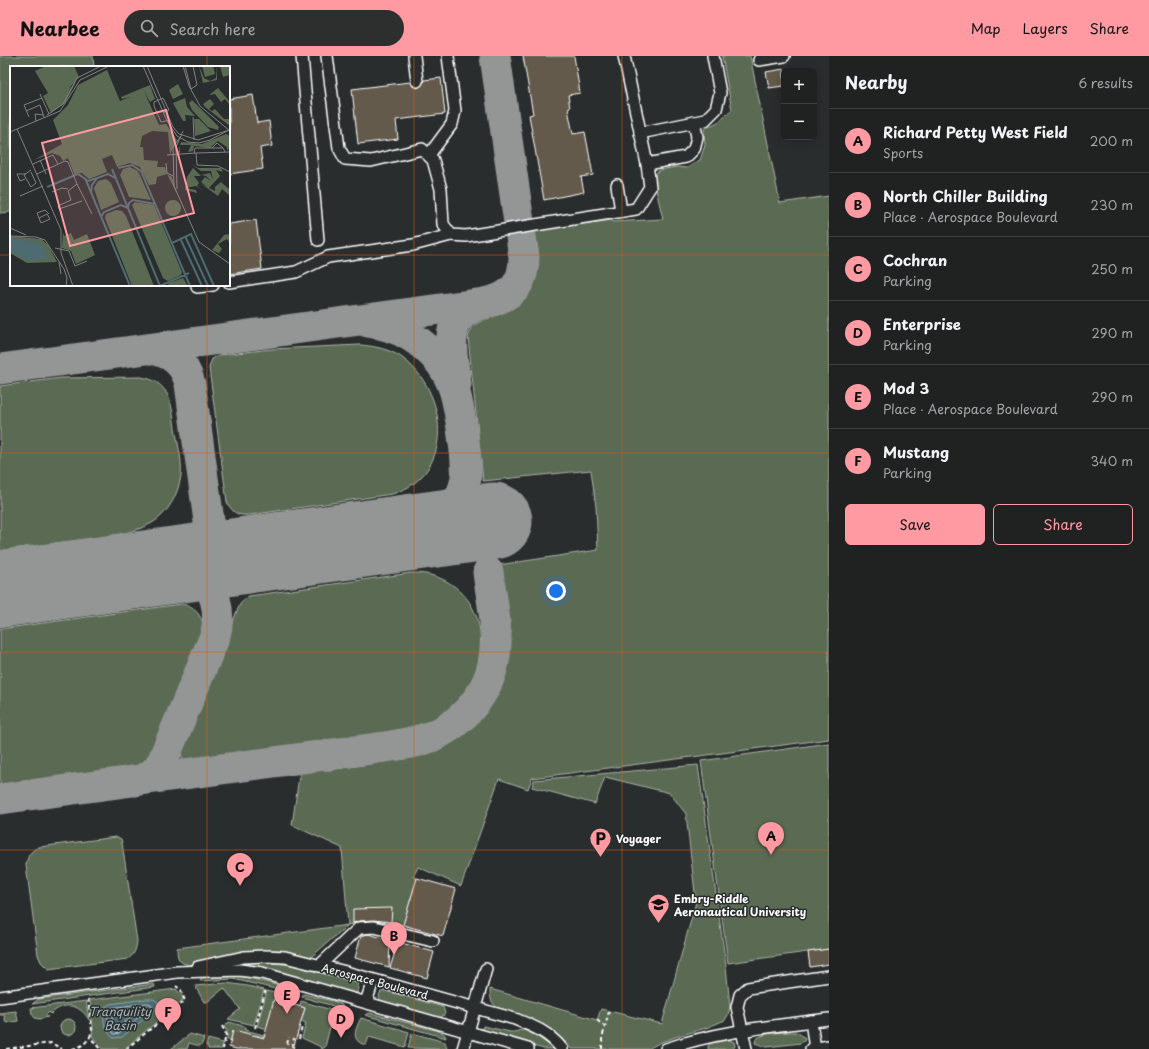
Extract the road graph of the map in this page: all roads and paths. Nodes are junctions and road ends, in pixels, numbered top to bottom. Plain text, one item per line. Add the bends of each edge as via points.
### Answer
1 (302, 56) edge
2 (326, 56) edge
3 (414, 56) edge
4 (448, 56) edge
5 (624, 56) edge
6 (713, 56) edge
7 (784, 56) edge
8 (759, 60) dead end
9 (417, 81) dead end
10 (694, 122) junction
11 (640, 133) junction
12 (429, 155) junction
13 (647, 164) junction
14 (617, 185) dead end
15 (621, 211) junction
16 (451, 235) junction
17 (318, 240) dead end
18 (230, 282) edge
19 (205, 286) edge
20 (197, 287) dead end
21 (432, 941) dead end
22 (319, 966) junction
23 (486, 969) dead end
24 (177, 972) junction
25 (829, 976) edge
26 (373, 981) junction
27 (176, 986) dead end
28 (266, 989) dead end
29 (0, 997) edge
30 (88, 999) dead end
31 (366, 1002) junction
32 (474, 1008) junction
33 (609, 1011) dead end
34 (829, 1019) edge
35 (598, 1020) dead end
36 (811, 1021) junction
37 (222, 1026) dead end
38 (302, 1027) dead end
39 (605, 1027) junction
40 (255, 1028) dead end
41 (742, 1031) junction
42 (468, 1032) junction
43 (90, 1036) junction
44 (289, 1037) dead end
45 (294, 1038) dead end
46 (299, 1039) dead end
47 (287, 1044) dead end
48 (698, 1045) edge
49 (829, 1046) edge
50 (292, 1047) dead end
51 (6, 1049) edge
52 (62, 1049) edge
53 (73, 1049) edge
54 (100, 1049) edge
55 (126, 1049) edge
56 (223, 1049) edge
57 (463, 1049) edge
58 (528, 1049) edge
59 (562, 1049) edge
60 (602, 1049) edge
61 (666, 1049) edge
62 (746, 1049) edge
63 (814, 1049) edge

1 - 17 street
2 - 12 street via 340,148 345,159 371,161 422,149
3 - 9 street
4 - 12 street via 455,111 452,124
5 - 11 street
6 - 10 street via 720,93 716,109 705,120
7 - 8 street
10 - 11 street
10 - 13 street via 697,137 694,149 686,157
11 - 13 street
12 - 16 street via 433,160 441,189 444,224
13 - 15 street via 650,187 636,209
14 - 15 street
15 - 16 street via 466,236
16 - 18 street via 413,245 328,257 296,272
19 - 20 street
21 - 22 street via 374,927 359,928
22 - 24 street, Aerospace Boulevard via 285,958 244,957
22 - 26 street, Aerospace Boulevard
23 - 32 street
24 - 29 street, Aerospace Boulevard
24 - 31 street, Aerospace Boulevard via 240,970 262,973
25 - 41 street via 748,988 740,995 737,1006
26 - 31 street
26 - 32 street, Aerospace Boulevard
27 - 55 path via 185,1001
28 - 40 path
30 - 43 path via 92,1030
31 - 42 street, Aerospace Boulevard
32 - 42 street
32 - 59 street, Aerospace Boulevard via 516,1019 538,1028
33 - 39 path
34 - 36 street
35 - 39 path
36 - 41 street
36 - 63 street
37 - 56 path via 226,1034
38 - 46 path
39 - 60 path
41 - 48 street
41 - 62 street
42 - 57 street
42 - 58 street, Aerospace Boulevard
43 - 53 path via 80,1048
43 - 54 path
44 - 47 path
45 - 50 path
48 - 61 street via 684,1043
49 - 63 street
51 - 52 path via 51,1043

